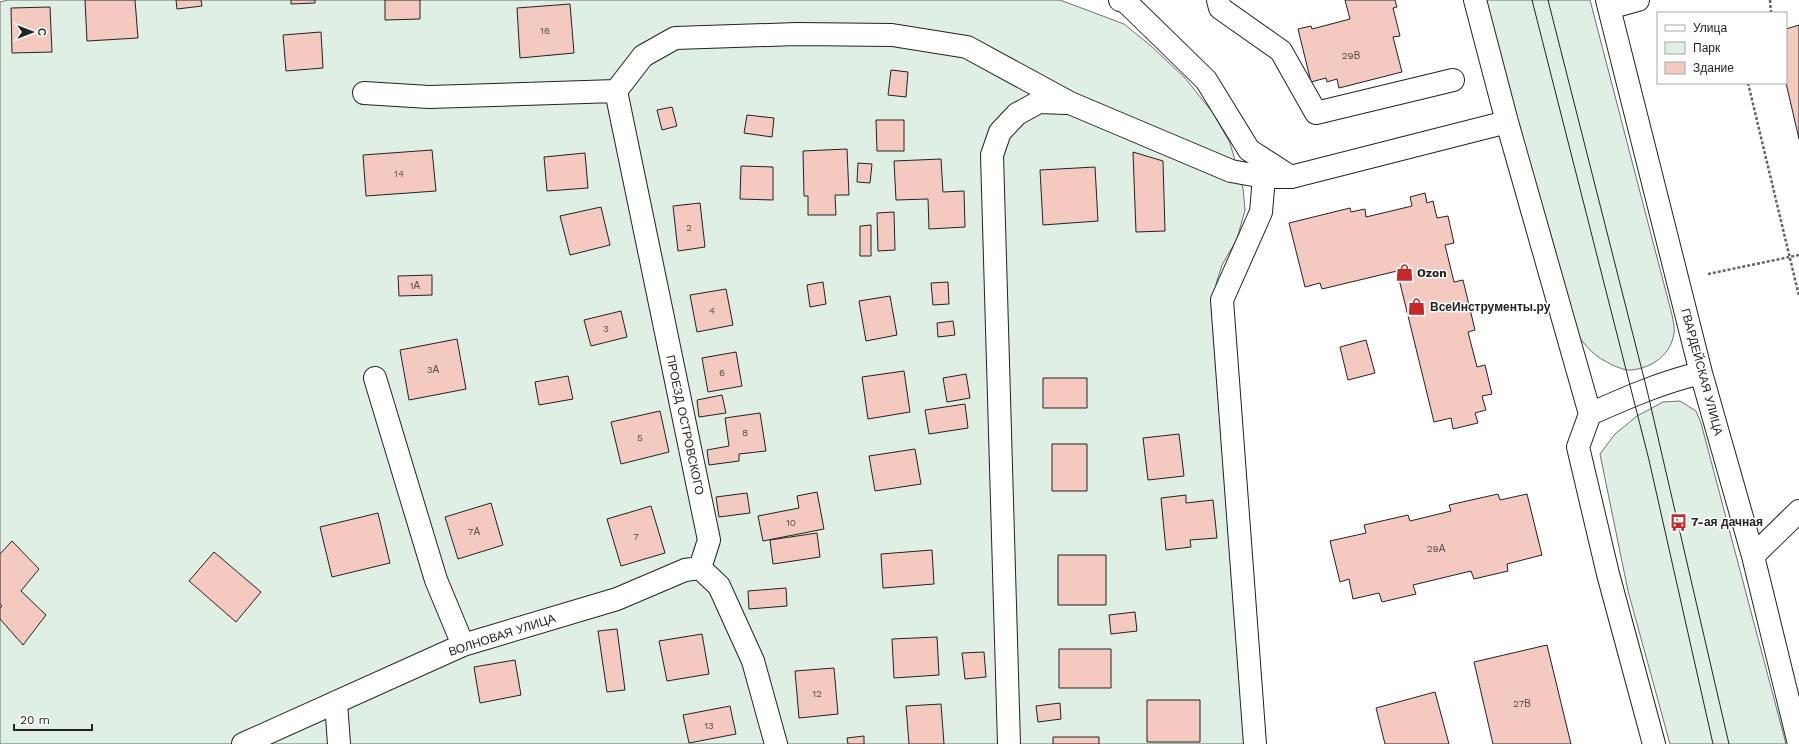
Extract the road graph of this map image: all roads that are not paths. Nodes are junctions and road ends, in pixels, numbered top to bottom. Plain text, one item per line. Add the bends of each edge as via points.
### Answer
1 (1120, 0) edge
2 (1218, 0) edge
3 (1475, 0) edge
4 (1638, 0) edge
5 (1608, 4) edge
6 (1453, 80) dead end
7 (616, 91) junction
8 (364, 92) dead end
9 (1070, 103) junction
10 (1507, 122) junction
11 (1264, 177) junction
12 (1291, 177) junction
13 (1701, 373) junction
14 (375, 378) dead end
15 (1590, 414) junction
16 (1799, 511) edge
17 (1753, 556) junction
18 (700, 568) junction
19 (463, 645) junction
20 (336, 702) junction
21 (243, 744) edge
22 (339, 744) edge
23 (776, 744) edge
24 (1009, 744) edge
25 (1255, 744) edge
26 (1654, 744) edge
27 (1799, 744) edge

1 - 12 street via 1126,2 1206,80 1249,150
2 - 6 street via 1220,8 1281,51 1316,113
3 - 10 street
4 - 5 street
5 - 13 street, ГВАРДЕЙСКАЯ УЛИЦА
7 - 8 street via 429,97
7 - 9 street via 643,56 675,38 797,34 892,35 967,47
7 - 18 street, ПРОЕЗД ОСТРОВСКОГО via 708,540
9 - 11 street via 1231,171
9 - 24 street via 1039,102 1017,114 1000,132 992,155
10 - 12 street
10 - 15 street
11 - 12 street
11 - 25 street via 1261,212 1222,300
13 - 15 street via 1647,390
13 - 17 street, ГВАРДЕЙСКАЯ УЛИЦА
14 - 19 street via 436,580
15 - 26 street via 1578,447 1608,574
16 - 17 street
17 - 27 street, ГВАРДЕЙСКАЯ УЛИЦА
18 - 19 street, ВОЛНОВАЯ УЛИЦА via 685,570 617,599
18 - 23 street via 719,586 753,661
19 - 20 street, ВОЛНОВАЯ УЛИЦА
20 - 21 street, ВОЛНОВАЯ УЛИЦА
20 - 22 street

